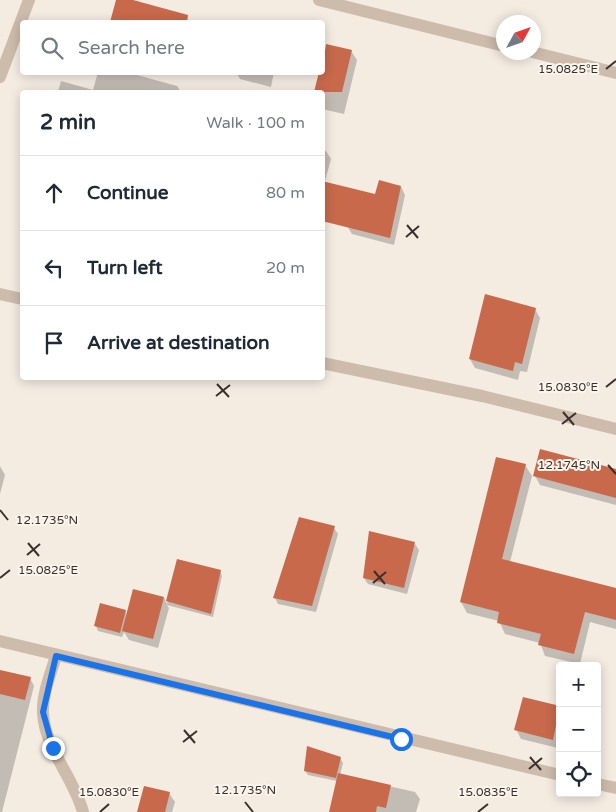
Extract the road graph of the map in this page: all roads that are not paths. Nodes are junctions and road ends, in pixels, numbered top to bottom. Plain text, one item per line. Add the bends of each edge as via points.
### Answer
1 (29, 0) edge
2 (319, 0) edge
3 (21, 20) edge
4 (20, 24) edge
5 (496, 44) edge
6 (541, 54) edge
7 (616, 73) edge
8 (0, 77) edge
9 (0, 294) edge
10 (20, 299) edge
11 (325, 363) edge
12 (616, 429) edge
13 (0, 641) edge
14 (56, 656) junction
15 (556, 774) edge
16 (601, 785) edge
17 (616, 788) edge
18 (83, 812) edge

1 - 3 street
2 - 5 street
4 - 8 street
6 - 7 street
9 - 10 street
11 - 12 street
13 - 14 street
14 - 15 street
14 - 18 street via 43,712 53,748 78,794
16 - 17 street

